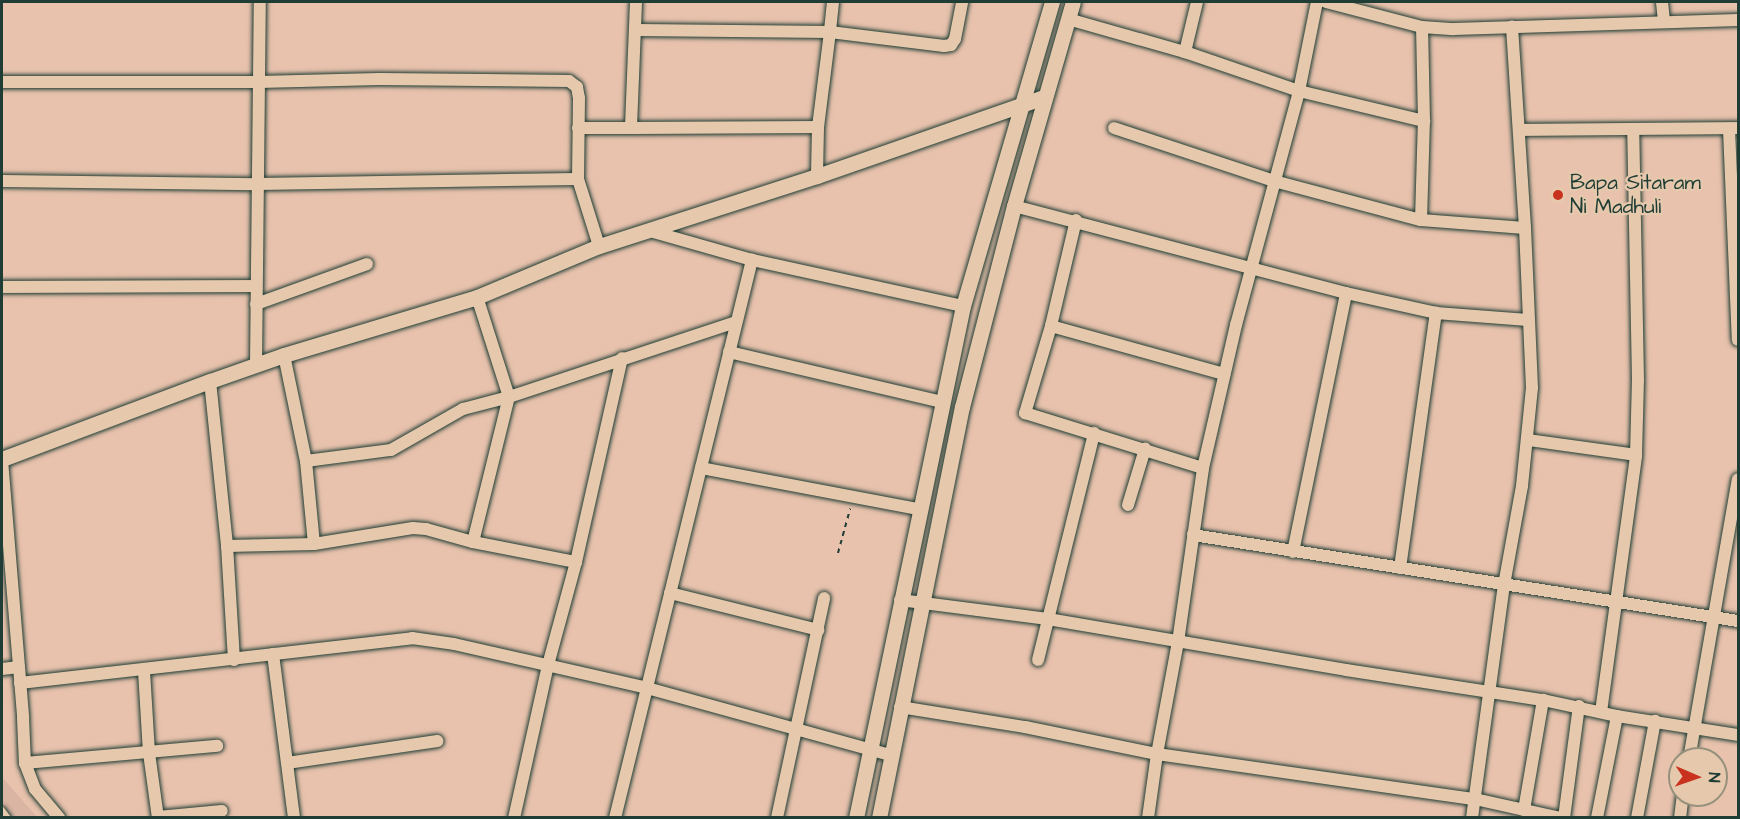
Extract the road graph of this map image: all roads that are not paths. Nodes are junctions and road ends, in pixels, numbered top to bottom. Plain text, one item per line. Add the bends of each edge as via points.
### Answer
1 (260, 2) edge
2 (636, 2) edge
3 (833, 2) edge
4 (962, 2) edge
5 (1052, 2) edge
6 (1073, 2) edge
7 (1197, 2) edge
8 (1317, 2) edge
9 (1326, 2) edge
10 (1662, 2) edge
11 (1068, 19) junction
12 (1738, 20) edge
13 (1664, 22) junction
14 (1512, 26) junction
15 (1422, 27) junction
16 (636, 30) junction
17 (830, 32) junction
18 (1185, 52) junction
19 (2, 82) edge
20 (259, 82) junction
21 (1299, 91) junction
22 (1044, 97) junction
23 (1021, 105) junction
24 (1424, 121) junction
25 (818, 127) junction
26 (579, 128) junction
27 (631, 128) junction
28 (1114, 128) dead end
29 (1734, 128) edge
30 (1519, 130) junction
31 (1633, 130) junction
32 (817, 176) junction
33 (578, 179) junction
34 (2, 181) edge
35 (1274, 181) junction
36 (258, 184) junction
37 (1014, 206) junction
38 (1076, 220) junction
39 (1421, 220) junction
40 (1525, 228) junction
41 (650, 231) junction
42 (599, 246) junction
43 (752, 260) junction
44 (367, 264) dead end
45 (1251, 269) junction
46 (256, 286) junction
47 (2, 287) edge
48 (1346, 293) junction
49 (477, 297) junction
50 (256, 304) junction
51 (963, 306) junction
52 (1436, 313) junction
53 (1528, 320) junction
54 (736, 322) junction
55 (1051, 326) junction
56 (1738, 339) edge
57 (729, 352) junction
58 (284, 355) junction
59 (622, 358) junction
60 (256, 365) junction
61 (1224, 374) junction
62 (210, 381) junction
63 (509, 397) junction
64 (943, 402) junction
65 (1094, 433) junction
66 (1528, 440) junction
67 (1145, 449) junction
68 (1636, 455) junction
69 (2, 459) edge
70 (306, 461) junction
71 (701, 468) junction
72 (1203, 468) junction
73 (1738, 479) edge
74 (1128, 505) dead end
75 (3, 506) edge
76 (919, 509) junction
77 (1734, 531) edge
78 (1193, 535) junction
79 (473, 542) junction
80 (314, 543) junction
81 (227, 546) junction
82 (1293, 552) junction
83 (576, 562) junction
84 (1400, 568) junction
85 (1504, 585) junction
86 (7, 589) edge
87 (670, 593) junction
88 (824, 598) dead end
89 (900, 600) junction
90 (921, 603) junction
91 (1617, 604) junction
92 (1712, 616) junction
93 (1048, 619) junction
94 (1738, 621) edge
95 (818, 630) junction
96 (1178, 642) junction
97 (273, 654) junction
98 (234, 660) junction
99 (1038, 660) dead end
100 (548, 665) junction
101 (19, 668) junction
102 (2, 669) edge
103 (144, 671) junction
104 (20, 683) junction
105 (647, 688) junction
106 (1490, 692) junction
107 (1543, 700) junction
108 (1579, 706) junction
109 (900, 707) junction
110 (1601, 712) junction
111 (1617, 716) junction
112 (1655, 721) junction
113 (1694, 729) junction
114 (797, 730) junction
115 (1738, 735) edge
116 (437, 741) dead end
117 (217, 746) dead end
118 (1691, 747) edge
119 (869, 749) junction
120 (149, 753) junction
121 (1157, 754) junction
122 (891, 755) junction
123 (25, 763) junction
124 (287, 763) junction
125 (1475, 799) junction
126 (2, 810) edge
127 (1524, 810) junction
128 (222, 811) dead end
129 (158, 817) edge
130 (8, 818) edge
131 (59, 818) edge
132 (294, 818) edge
133 (514, 818) edge
134 (615, 818) edge
135 (777, 818) edge
136 (856, 818) edge
137 (879, 818) edge
138 (1148, 818) edge
139 (1472, 818) edge
140 (1562, 818) edge
141 (1597, 818) edge
142 (1637, 818) edge

1 - 20 street
2 - 16 street
3 - 17 street
4 - 17 street via 951,45
5 - 23 street
6 - 11 street
7 - 18 street
8 - 21 street
9 - 15 street
10 - 13 street
11 - 18 street
11 - 22 street
12 - 13 street
13 - 14 street
14 - 15 street
14 - 30 street
15 - 24 street
16 - 17 street
16 - 27 street
17 - 25 street
18 - 21 street
19 - 20 street
20 - 26 street via 378,78 569,81 577,87
20 - 36 street
21 - 24 street
21 - 35 street
22 - 23 street
22 - 37 street
23 - 32 street
23 - 51 street
24 - 39 street
25 - 27 street
25 - 32 street
26 - 27 street
26 - 33 street
28 - 35 street
29 - 31 street
29 - 56 street
30 - 31 street
30 - 40 street
31 - 68 street
32 - 41 street
33 - 36 street
33 - 42 street
34 - 36 street
35 - 39 street
35 - 45 street
36 - 46 street
37 - 38 street
37 - 90 street via 962,406
38 - 45 street
38 - 55 street
39 - 40 street
40 - 53 street
41 - 42 street
41 - 43 street
42 - 49 street
43 - 51 street
43 - 54 street
44 - 50 street
45 - 48 street
45 - 61 street
46 - 47 street
46 - 50 street
48 - 52 street
48 - 82 street
49 - 58 street
49 - 63 street
50 - 60 street
51 - 64 street
52 - 53 street
52 - 84 street
53 - 66 street via 1532,388
54 - 57 street
54 - 59 street
55 - 61 street
55 - 65 street via 1025,413
57 - 64 street
57 - 71 street
58 - 60 street
58 - 70 street
59 - 63 street
59 - 83 street
60 - 62 street
61 - 72 street
62 - 69 street
62 - 81 street
63 - 70 street via 463,409 391,450
63 - 79 street
64 - 76 street
65 - 67 street
65 - 93 street
66 - 68 street
66 - 85 street
67 - 72 street
67 - 74 street
68 - 91 street
69 - 75 street
70 - 80 street
71 - 76 street
71 - 87 street
72 - 78 street
73 - 77 street
75 - 86 street
76 - 89 street
77 - 92 street
78 - 82 street
78 - 96 street
79 - 80 street via 413,528
79 - 83 street
80 - 81 street
81 - 98 street
82 - 84 street
83 - 100 street
84 - 85 street
85 - 91 street
85 - 106 street
86 - 101 street
87 - 95 street
87 - 105 street
88 - 95 street
89 - 90 street
89 - 119 street
90 - 93 street
90 - 109 street
91 - 92 street
91 - 110 street
92 - 94 street
92 - 113 street
93 - 96 street
93 - 99 street
95 - 114 street
96 - 106 street
96 - 121 street
97 - 98 street
97 - 100 street via 412,638
97 - 124 street
98 - 103 street
100 - 105 street
100 - 133 street
101 - 102 street
101 - 104 street
103 - 104 street
103 - 120 street
104 - 123 street
105 - 114 street
105 - 134 street
106 - 107 street
106 - 125 street
107 - 108 street
107 - 127 street
108 - 110 street
108 - 140 street
109 - 121 street
109 - 122 street
110 - 111 street
111 - 112 street
111 - 141 street
112 - 113 street
112 - 142 street
113 - 115 street
113 - 118 street
114 - 119 street
114 - 135 street
116 - 124 street
117 - 120 street
119 - 122 street
119 - 136 street
120 - 123 street
120 - 129 street
121 - 125 street
121 - 138 street
122 - 137 street
123 - 131 street via 35,789
124 - 132 street
125 - 127 street
125 - 139 street
126 - 130 lane
127 - 140 street
128 - 129 street

